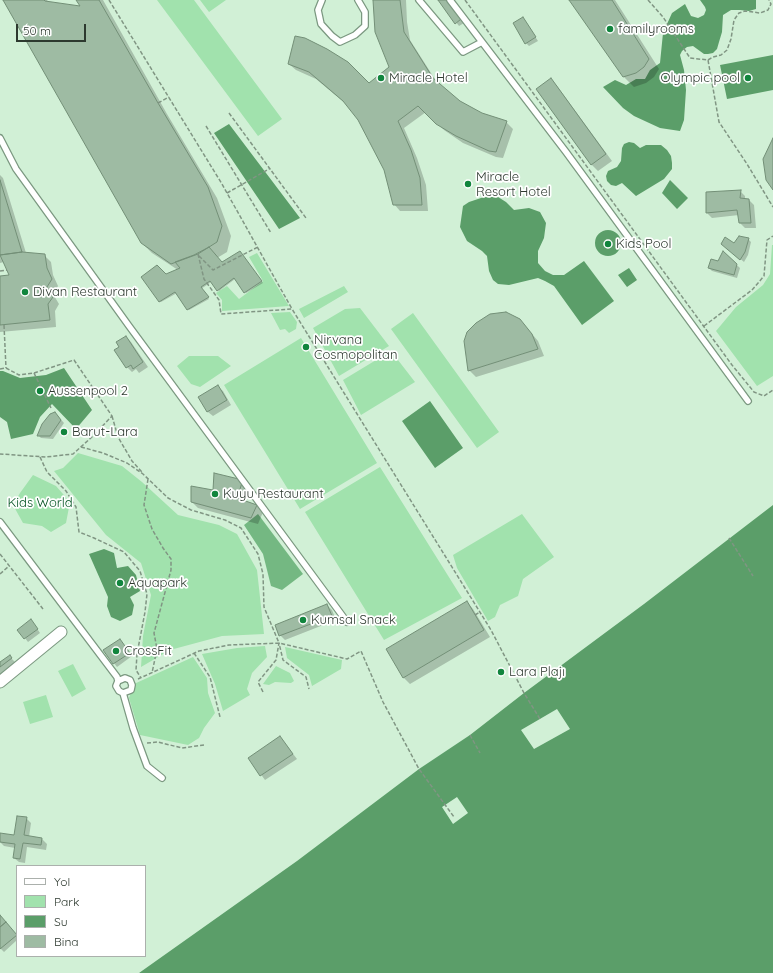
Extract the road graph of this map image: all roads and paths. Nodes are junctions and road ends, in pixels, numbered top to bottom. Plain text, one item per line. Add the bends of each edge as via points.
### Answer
1 (109, 0) edge
2 (322, 0) edge
3 (358, 0) edge
4 (419, 0) edge
5 (450, 0) edge
6 (465, 0) edge
7 (648, 0) edge
8 (769, 0) edge
9 (482, 42) junction
10 (708, 60) junction
11 (169, 97) junction
12 (158, 103) dead end
13 (229, 113) dead end
14 (206, 126) dead end
15 (0, 138) edge
16 (269, 169) junction
17 (242, 186) junction
18 (227, 193) junction
19 (773, 207) edge
20 (306, 218) dead end
21 (271, 233) dead end
22 (773, 236) edge
23 (258, 247) junction
24 (7, 270) dead end
25 (0, 271) edge
26 (292, 309) junction
27 (4, 325) dead end
28 (704, 326) junction
29 (0, 368) edge
30 (6, 368) junction
31 (34, 373) junction
32 (773, 390) edge
33 (748, 401) dead end
34 (51, 408) dead end
35 (112, 416) junction
36 (81, 447) junction
37 (0, 454) edge
38 (40, 457) junction
39 (148, 478) junction
40 (0, 522) edge
41 (729, 538) dead end
42 (0, 554) edge
43 (10, 566) junction
44 (0, 574) edge
45 (753, 576) dead end
46 (43, 609) dead end
47 (480, 612) junction
48 (475, 615) dead end
49 (347, 622) dead end
50 (61, 632) dead end
51 (279, 643) junction
52 (194, 653) junction
53 (152, 672) junction
54 (140, 678) junction
55 (118, 681) junction
56 (0, 682) edge
57 (132, 682) junction
58 (309, 689) dead end
59 (263, 692) dead end
60 (123, 694) junction
61 (220, 717) dead end
62 (540, 719) dead end
63 (470, 735) dead end
64 (139, 743) junction
65 (204, 745) dead end
66 (480, 753) dead end
67 (162, 778) dead end
68 (454, 816) dead end

1 - 11 path
2 - 3 lane via 318,10 321,24 340,42 355,35 365,26 365,12
4 - 9 lane via 463,52
5 - 9 lane
6 - 28 path
7 - 10 path via 663,17 690,58
8 - 10 path via 768,10 764,12 739,13 734,20 726,50 721,56
9 - 33 lane
10 - 19 path via 719,122
11 - 12 path
11 - 18 path
13 - 16 path
14 - 17 path
15 - 49 lane via 16,169
16 - 17 path
16 - 20 path
17 - 18 path
17 - 21 path
18 - 23 path
22 - 28 path via 767,240 764,276 752,290
23 - 26 path
23 - 26 path via 213,270 198,254 204,279 219,300 221,314
24 - 25 path
26 - 47 path
27 - 30 path
28 - 32 path via 754,392 764,396
29 - 30 path
30 - 31 path via 19,375
31 - 34 path
31 - 35 path via 74,360
35 - 36 path
35 - 39 path via 118,437 132,461
36 - 38 path via 73,454
36 - 39 path via 127,463
37 - 38 path
38 - 54 path via 47,472 66,491 76,507 79,532 124,552 140,570 147,594 137,654 136,670
39 - 51 path via 168,498 191,510 225,520 241,528 258,554 264,607
39 - 53 path via 144,505 152,529 171,559 171,570 154,633 157,649
40 - 55 lane
41 - 45 path
42 - 43 path
43 - 44 path
43 - 46 path
47 - 48 path
47 - 62 path
50 - 56 street
51 - 52 path via 229,645
51 - 58 path via 283,660 306,677
51 - 59 path via 276,660 258,682
51 - 68 path via 347,659 361,651 383,702 419,769
52 - 53 path
52 - 61 path via 210,677
53 - 54 path
54 - 57 path
55 - 57 lane via 125,678
55 - 60 lane via 117,689
57 - 60 lane via 131,690
60 - 64 lane
63 - 66 path
64 - 65 path via 158,742 182,748
64 - 67 lane via 147,766

